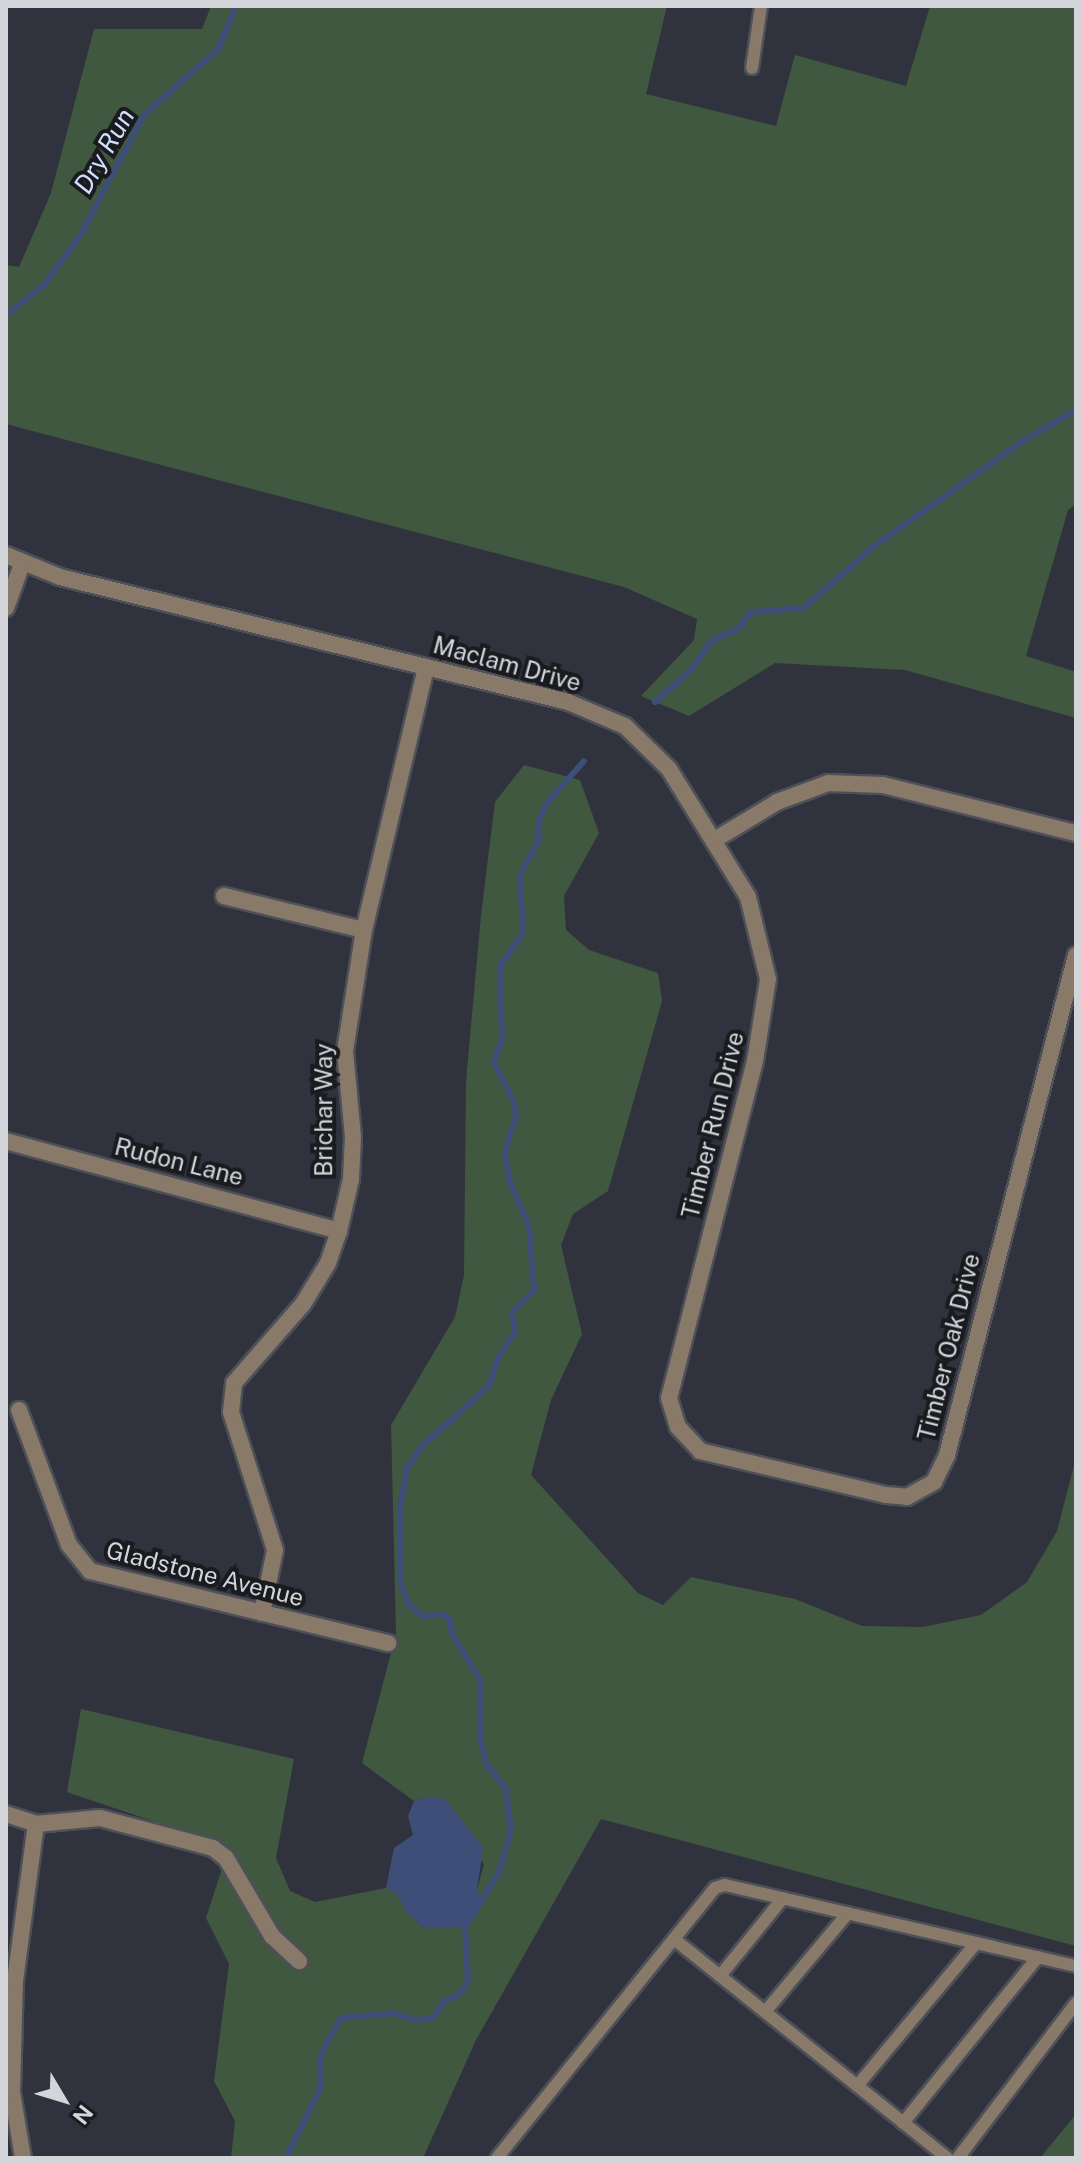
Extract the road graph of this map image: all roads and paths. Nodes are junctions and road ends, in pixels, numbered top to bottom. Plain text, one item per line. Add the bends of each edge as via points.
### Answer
1 (761, 6) edge
2 (752, 68) dead end
3 (6, 555) edge
4 (22, 564) junction
5 (6, 608) edge
6 (426, 667) junction
7 (1076, 833) edge
8 (716, 839) junction
9 (224, 896) dead end
10 (364, 930) junction
11 (1076, 955) edge
12 (6, 1141) edge
13 (339, 1231) junction
14 (19, 1410) dead end
15 (678, 1427) joint
16 (262, 1613) junction
17 (388, 1643) dead end
18 (6, 1814) edge
19 (36, 1824) junction
20 (783, 1898) junction
21 (848, 1913) junction
22 (674, 1939) junction
23 (976, 1943) junction
24 (1038, 1957) junction
25 (299, 1961) dead end
26 (1076, 1966) edge
27 (720, 1976) junction
28 (1076, 2003) edge
29 (765, 2012) junction
30 (857, 2086) junction
31 (903, 2123) junction
32 (23, 2158) edge
33 (497, 2158) edge
34 (947, 2158) edge
35 (958, 2158) edge

1 - 2 lane
3 - 4 street, Maclam Drive
4 - 5 street
4 - 6 street, Maclam Drive
6 - 8 street, Maclam Drive via 568,702 625,726 669,769
6 - 10 street, Brichar Way
7 - 8 street via 883,785 828,783 777,802
8 - 15 street, Timber Run Drive via 748,897 768,979 755,1061 669,1398
9 - 10 street
10 - 13 street, Brichar Way via 345,1051 353,1137 351,1179
11 - 15 street, Timber Oak Drive via 947,1455 934,1482 907,1497 886,1495 700,1451
12 - 13 street, Rudon Lane
13 - 16 street, Brichar Way via 303,1304 234,1383 231,1412 275,1550
14 - 16 street, Gladstone Avenue via 69,1545 90,1571
16 - 17 street, Gladstone Avenue
18 - 19 street
19 - 25 street via 100,1818 213,1848 226,1858 272,1936
19 - 32 street via 15,1981 12,2092
20 - 21 lane
20 - 22 lane via 725,1885 715,1888
20 - 27 lane
21 - 23 lane
21 - 29 lane
22 - 27 lane
22 - 33 lane
23 - 24 lane
23 - 30 lane
24 - 26 lane
24 - 31 lane
27 - 29 lane
28 - 35 lane
29 - 30 lane
30 - 31 lane
31 - 34 lane

